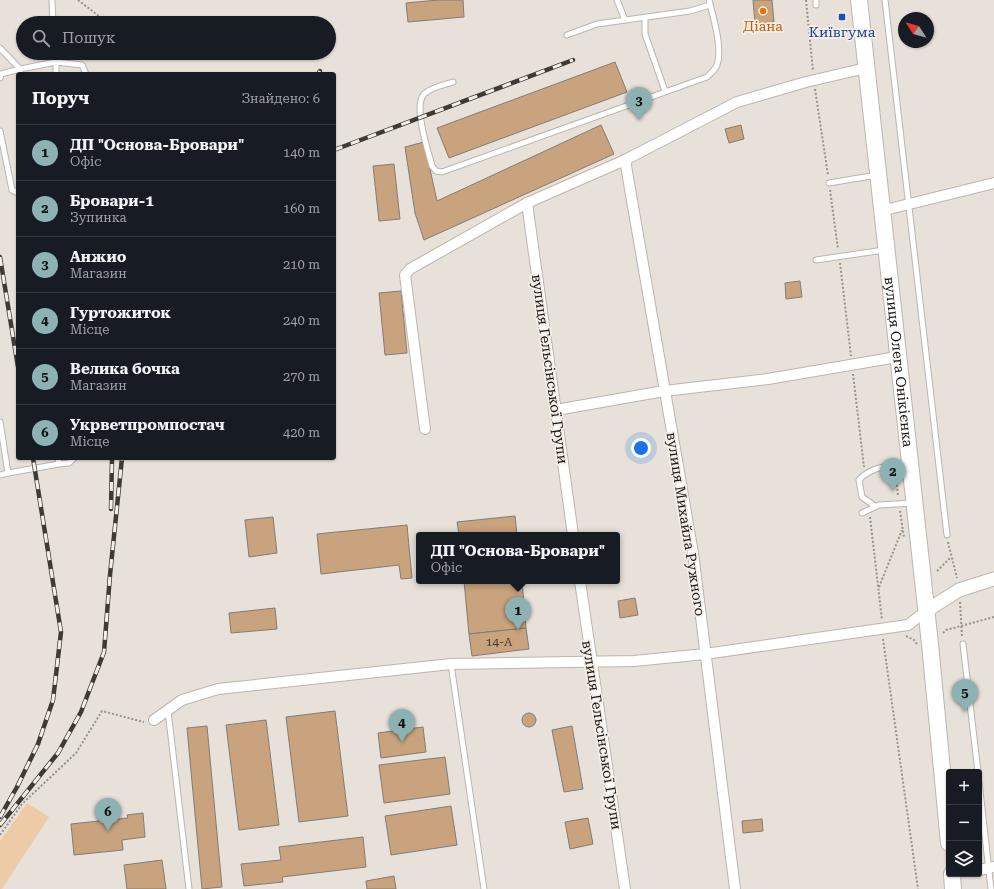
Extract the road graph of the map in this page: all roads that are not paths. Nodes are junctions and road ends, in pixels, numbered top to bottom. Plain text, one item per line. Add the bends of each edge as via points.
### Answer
1 (52, 0) edge
2 (617, 0) edge
3 (859, 0) edge
4 (885, 0) edge
5 (710, 3) edge
6 (53, 16) edge
7 (645, 19) junction
8 (625, 20) junction
9 (567, 35) dead end
10 (0, 48) edge
11 (56, 62) junction
12 (866, 68) junction
13 (16, 72) edge
14 (20, 72) edge
15 (56, 72) edge
16 (85, 72) edge
17 (0, 78) edge
18 (453, 82) dead end
19 (665, 91) junction
20 (0, 131) edge
21 (625, 160) junction
22 (878, 175) junction
23 (829, 183) road end
24 (994, 183) edge
25 (16, 191) edge
26 (527, 204) junction
27 (908, 204) junction
28 (881, 211) junction
29 (885, 250) junction
30 (816, 260) dead end
31 (897, 358) junction
32 (664, 391) junction
33 (556, 410) junction
34 (0, 422) edge
35 (425, 429) dead end
36 (58, 460) edge
37 (72, 460) edge
38 (909, 463) junction
39 (59, 464) junction
40 (8, 473) junction
41 (0, 475) edge
42 (913, 503) junction
43 (875, 506) junction
44 (862, 513) dead end
45 (573, 532) edge
46 (947, 535) road end
47 (994, 579) edge
48 (580, 584) edge
49 (926, 611) junction
50 (963, 644) road end
51 (705, 654) junction
52 (591, 661) junction
53 (451, 664) junction
54 (167, 710) junction
55 (154, 720) road end
56 (978, 769) edge
57 (981, 805) edge
58 (949, 841) edge
59 (987, 868) edge
60 (953, 877) edge
61 (189, 889) edge
62 (484, 889) edge
63 (625, 889) edge
64 (736, 889) edge
65 (954, 889) edge
66 (992, 889) edge

1 - 6 lane
2 - 8 lane
3 - 12 main road, вулиця Олега Онікієнка
4 - 27 lane
5 - 7 lane via 690,11
5 - 19 lane via 717,38 717,64 714,71 706,77
7 - 8 lane
7 - 19 lane via 645,34
8 - 9 lane via 597,24
10 - 14 lane
11 - 14 lane
11 - 15 lane
11 - 16 lane via 82,65
12 - 21 street via 737,102
12 - 22 main road, вулиця Олега Онікієнка
13 - 17 lane via 1,74
18 - 19 lane via 428,90 420,105 421,124 432,166 436,171 442,172
20 - 25 lane via 12,190
21 - 26 street
21 - 32 street, вулиця Михайла Ружного
22 - 23 lane
22 - 28 main road, вулиця Олега Онікієнка
24 - 27 street
26 - 33 street, вулиця Гельсінської Групи
26 - 35 street via 410,269 405,275
27 - 28 street
27 - 46 lane
28 - 29 main road, вулиця Олега Онікієнка
29 - 30 lane
29 - 31 main road, вулиця Олега Онікієнка
31 - 32 street via 768,379
31 - 38 main road, вулиця Олега Онікієнка
32 - 33 street
32 - 51 street, вулиця Михайла Ружного via 693,553
33 - 45 street, вулиця Гельсінської Групи
34 - 40 lane
36 - 39 lane
37 - 39 lane
38 - 42 main road, вулиця Олега Онікієнка
38 - 43 lane via 878,468 859,480 862,497
39 - 40 lane
40 - 41 lane
42 - 43 lane
42 - 49 main road, вулиця Олега Онікієнка
43 - 44 lane
47 - 49 street via 958,590
48 - 52 street, вулиця Гельсінської Групи
49 - 51 street via 908,625
49 - 58 main road, вулиця Олега Онікієнка
50 - 56 lane
51 - 52 street via 634,661
51 - 64 street, вулиця Михайла Ружного
52 - 53 street
52 - 63 street, вулиця Гельсінської Групи
53 - 54 street via 218,689 182,700
53 - 62 lane
54 - 55 street
54 - 61 lane
57 - 59 lane
59 - 66 lane
60 - 65 main road

